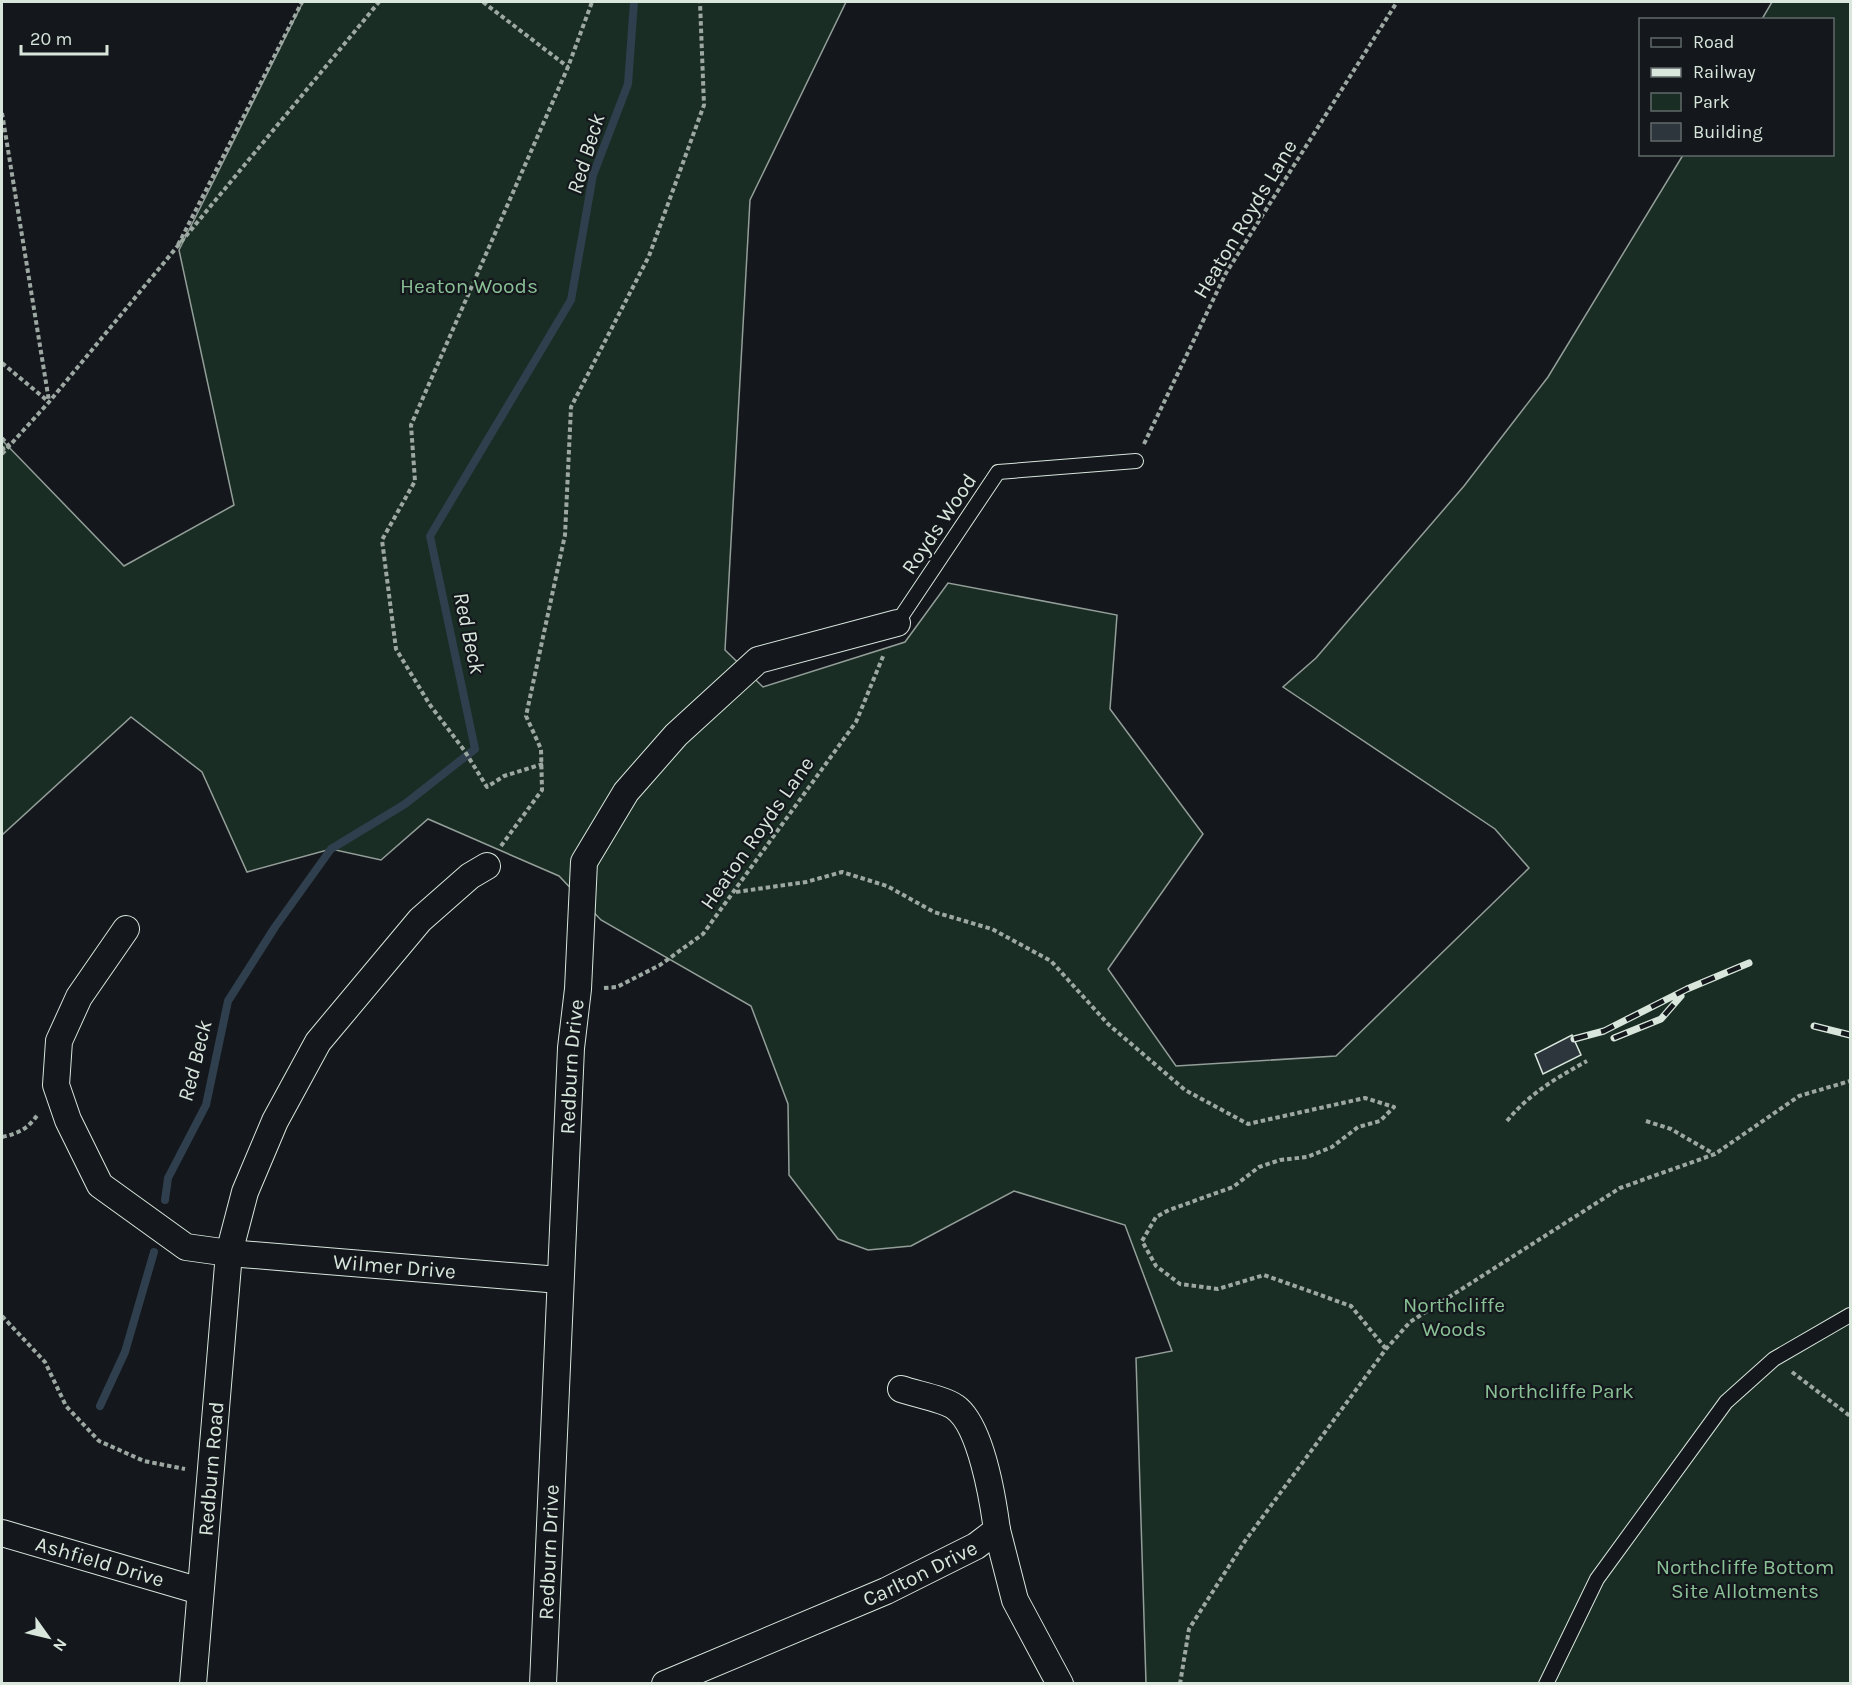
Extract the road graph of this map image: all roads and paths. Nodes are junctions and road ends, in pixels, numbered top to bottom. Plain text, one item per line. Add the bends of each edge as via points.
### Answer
1 (302, 2) edge
2 (380, 2) edge
3 (483, 2) edge
4 (592, 2) edge
5 (700, 2) edge
6 (1397, 2) edge
7 (568, 67) junction
8 (2, 113) edge
9 (175, 251) junction
10 (2, 363) edge
11 (50, 402) junction
12 (2, 438) edge
13 (9, 446) junction
14 (2, 449) edge
15 (2, 454) edge
16 (1136, 461) joint
17 (897, 623) junction
18 (543, 764) junction
19 (487, 866) joint
20 (736, 892) junction
21 (126, 929) dead end
22 (578, 989) junction
23 (1587, 1061) dead end
24 (1851, 1081) edge
25 (56, 1085) junction
26 (1507, 1121) dead end
27 (1646, 1121) dead end
28 (2, 1137) edge
29 (1715, 1154) junction
30 (229, 1253) junction
31 (559, 1280) junction
32 (1851, 1315) edge
33 (2, 1316) edge
34 (1386, 1349) junction
35 (1774, 1359) junction
36 (901, 1389) dead end
37 (1851, 1416) edge
38 (209, 1474) junction
39 (997, 1530) junction
40 (2, 1533) edge
41 (200, 1591) junction
42 (193, 1683) edge
43 (543, 1683) edge
44 (665, 1683) edge
45 (1060, 1683) edge
46 (1180, 1683) edge
47 (1546, 1683) edge

1 - 9 path
2 - 9 path
3 - 7 path
4 - 7 path
5 - 18 path via 704,105 650,256 571,407 566,535 526,716 541,749
6 - 16 path, Heaton Royds Lane via 1226,273
7 - 18 path via 411,424 415,481 382,540 396,649 487,787 504,776
8 - 11 path
9 - 11 path
10 - 11 path
11 - 13 path
12 - 13 path
13 - 14 path
13 - 15 path
16 - 17 lane, Royds Wood via 998,472
17 - 20 path, Heaton Royds Lane via 856,722
17 - 22 street, Redburn Drive via 758,660 676,735 626,792 584,862
18 - 19 path via 542,790
19 - 30 street, Redburn Road via 420,920 318,1042 275,1121 245,1192
20 - 22 path, Heaton Royds Lane via 703,934 660,965 617,987
20 - 34 path via 806,882 842,872 887,886 934,912 992,929 1051,961 1108,1024 1185,1090 1248,1124 1365,1098 1394,1107 1380,1121 1358,1127 1332,1147 1307,1157 1259,1167 1233,1187 1169,1210 1156,1217 1143,1241 1156,1266 1180,1284 1218,1289 1264,1275 1351,1306
21 - 25 street via 79,997 59,1041
22 - 31 street, Redburn Drive via 571,1048
23 - 26 path via 1546,1084
24 - 29 path via 1799,1096
25 - 28 path via 30,1126
25 - 30 street, Wilmer Drive via 99,1185 186,1247
27 - 29 path via 1671,1129
29 - 34 path via 1620,1188 1410,1322
30 - 31 street, Wilmer Drive
30 - 38 street, Redburn Road
31 - 43 street, Redburn Drive
32 - 35 lane
33 - 38 path via 45,1362 66,1406 99,1441 144,1461
34 - 46 path via 1245,1541 1189,1629
35 - 37 path
35 - 47 lane via 1726,1402 1597,1579
36 - 39 street, Carlton Drive via 956,1407 973,1430 990,1484
38 - 41 street, Redburn Road
39 - 44 street, Carlton Drive via 976,1545 886,1591
39 - 45 street via 1016,1600
40 - 41 street, Ashfield Drive
41 - 42 street, Redburn Road

